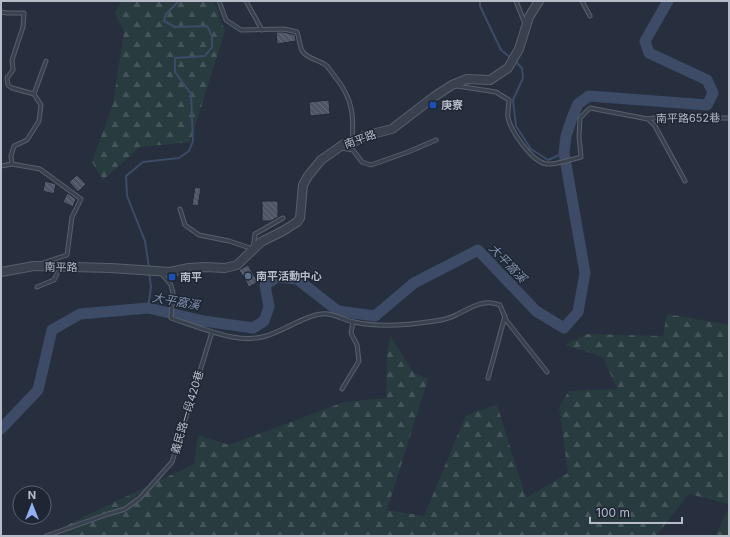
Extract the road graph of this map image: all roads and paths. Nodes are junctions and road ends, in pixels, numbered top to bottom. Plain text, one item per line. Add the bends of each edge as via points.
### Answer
1 (219, 1) edge
2 (246, 1) edge
3 (516, 1) edge
4 (539, 1) edge
5 (582, 1) edge
6 (1, 12) edge
7 (590, 16) dead end
8 (526, 27) junction
9 (262, 30) junction
10 (46, 61) dead end
11 (452, 85) junction
12 (34, 94) junction
13 (729, 118) edge
14 (648, 119) junction
15 (436, 140) dead end
16 (352, 144) junction
17 (339, 147) junction
18 (12, 164) junction
19 (1, 166) edge
20 (685, 181) dead end
21 (180, 209) dead end
22 (283, 218) dead end
23 (253, 249) junction
24 (34, 266) junction
25 (61, 267) junction
26 (1, 272) edge
27 (160, 272) junction
28 (37, 287) dead end
29 (505, 316) junction
30 (353, 322) junction
31 (212, 332) junction
32 (548, 372) dead end
33 (488, 378) dead end
34 (342, 389) dead end
35 (46, 536) edge

1 - 9 lane via 226,20 241,30
2 - 9 lane
3 - 8 lane
4 - 8 street
5 - 7 lane
6 - 12 lane via 24,13 23,27 12,60 12,70 7,78 8,85 12,88
8 - 11 street, 南平路 via 519,49 508,68 490,80 467,79
9 - 16 lane via 284,29 296,32 303,53 326,65 349,99 352,109
10 - 12 lane
11 - 14 lane, 南平路652巷 via 496,92 509,100 508,118 526,150 536,160 548,164 581,157 580,118 590,108
11 - 16 street, 南平路 via 392,129 364,136
12 - 18 lane via 41,105 38,121 28,140 14,146
13 - 14 lane, 南平路652巷 via 660,116
14 - 20 lane, 南平路652巷 via 655,126
15 - 17 lane via 371,165 362,162 353,150
16 - 17 street, 南平路
17 - 23 street, 南平路 via 321,160 308,176 303,185 300,218 297,222
18 - 19 lane
18 - 24 lane via 40,169 81,199 72,217 67,255
21 - 23 lane via 185,225 200,236 229,241
22 - 23 lane via 255,234
23 - 27 street, 南平路 via 237,265
24 - 25 street, 南平路
24 - 26 street, 南平路
25 - 27 street, 南平路
25 - 28 lane via 54,280
27 - 31 lane via 171,285 171,318
29 - 30 lane via 500,305 493,302 482,303 437,321 405,325
29 - 32 lane
29 - 33 lane
30 - 31 lane via 326,314 263,337 238,338
30 - 34 lane via 351,333 357,345 359,361
31 - 35 lane, 義民路一段420巷 via 172,462 140,498 125,510

